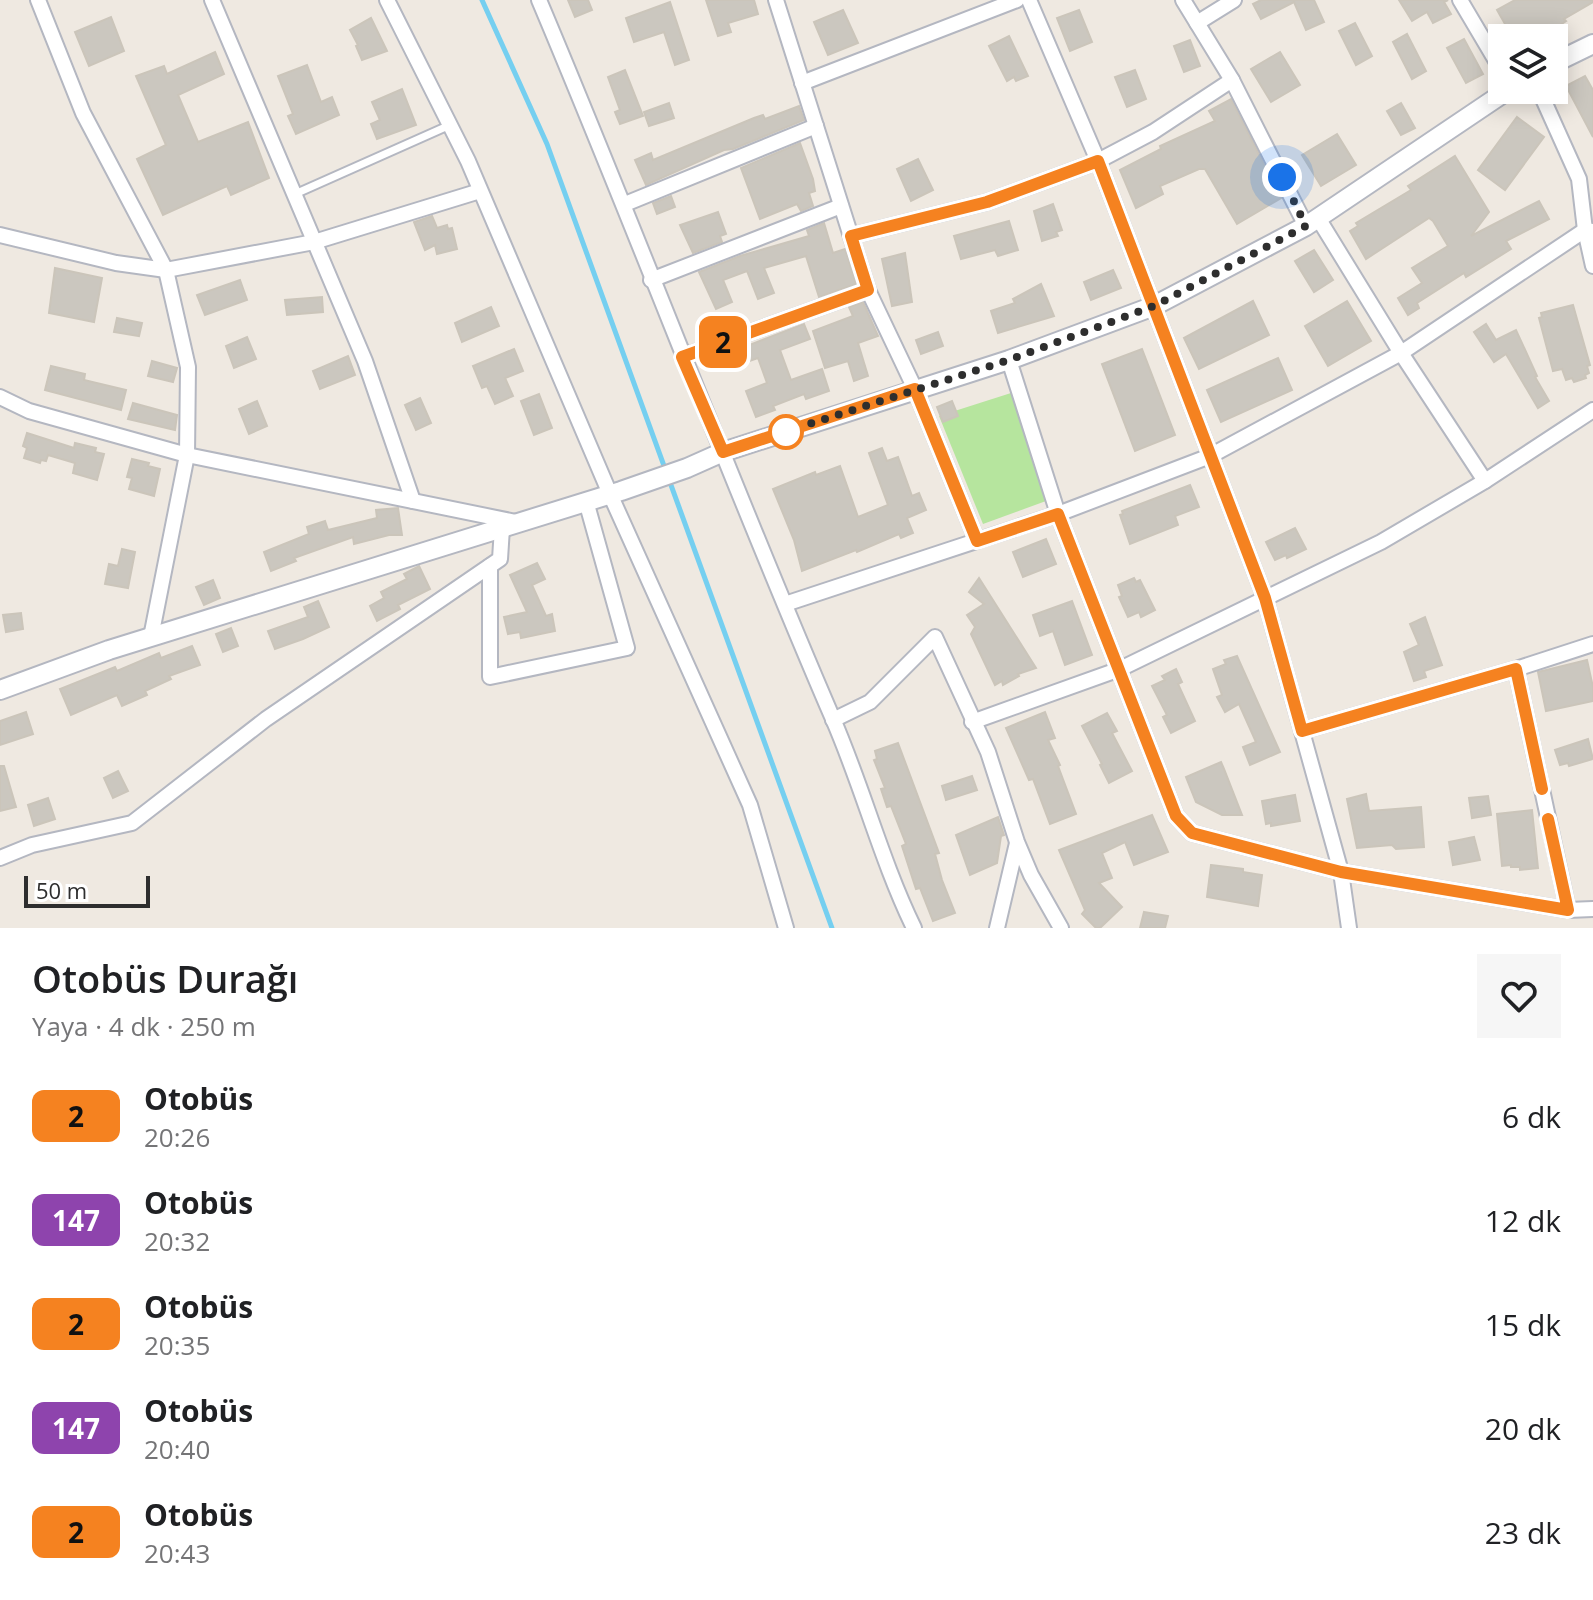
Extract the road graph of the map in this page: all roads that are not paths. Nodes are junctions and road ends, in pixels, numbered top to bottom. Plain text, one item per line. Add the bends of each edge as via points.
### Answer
1 (38, 0) edge
2 (212, 0) edge
3 (387, 0) edge
4 (539, 0) edge
5 (776, 0) edge
6 (1017, 0) edge
7 (1029, 0) edge
8 (1183, 0) edge
9 (1234, 0) edge
10 (1460, 0) edge
11 (1197, 23) junction
12 (1488, 47) edge
13 (1591, 50) edge
14 (1568, 58) edge
15 (1232, 80) junction
16 (802, 83) junction
17 (1488, 103) edge
18 (1545, 104) edge
19 (450, 125) junction
20 (816, 126) junction
21 (1098, 161) junction
22 (480, 191) junction
23 (295, 194) junction
24 (625, 204) junction
25 (841, 206) junction
26 (1312, 222) junction
27 (1589, 230) edge
28 (0, 235) edge
29 (851, 236) junction
30 (314, 242) junction
31 (1593, 266) edge
32 (166, 270) junction
33 (651, 280) junction
34 (868, 290) junction
35 (1154, 306) junction
36 (1401, 353) junction
37 (682, 357) junction
38 (1009, 360) junction
39 (915, 389) junction
40 (0, 397) edge
41 (1593, 410) edge
42 (723, 452) junction
43 (187, 455) junction
44 (1210, 456) junction
45 (1485, 481) junction
46 (616, 492) junction
47 (413, 501) junction
48 (586, 501) junction
49 (1058, 514) junction
50 (510, 525) junction
51 (977, 541) junction
52 (490, 566) junction
53 (1265, 598) junction
54 (785, 604) junction
55 (151, 637) junction
56 (1593, 644) edge
57 (1120, 669) junction
58 (1516, 669) junction
59 (0, 690) edge
60 (833, 720) junction
61 (972, 722) junction
62 (1302, 731) junction
63 (1017, 842) junction
64 (0, 858) edge
65 (1341, 872) junction
66 (1593, 909) edge
67 (1568, 910) junction
68 (786, 928) edge
69 (914, 928) edge
70 (997, 928) edge
71 (1061, 928) edge
72 (1349, 928) edge

1 - 32 street via 83,113
2 - 23 street
3 - 19 street
4 - 24 street
5 - 16 street
6 - 16 street
7 - 21 street
8 - 11 street
9 - 11 street
10 - 12 street
11 - 15 street
13 - 14 street
15 - 21 street
15 - 26 street
16 - 20 street
17 - 26 street
18 - 27 street via 1579,179
19 - 22 street
19 - 23 lane
20 - 24 street
20 - 25 street
21 - 29 street via 987,202
21 - 35 street
22 - 30 street
22 - 46 street
23 - 30 street
24 - 33 street
25 - 29 street
25 - 33 street
26 - 35 street
26 - 36 street
27 - 31 street
27 - 36 street
28 - 32 street
29 - 34 street
30 - 32 street
30 - 47 street via 365,361
32 - 43 street via 188,367
33 - 37 street
34 - 37 street
34 - 39 street
35 - 38 street
35 - 44 street
36 - 44 street
36 - 45 street
37 - 42 street
38 - 39 street
38 - 49 street
39 - 42 street
39 - 51 street
40 - 43 street via 29,411
41 - 45 street
42 - 46 street
42 - 54 street
43 - 47 street
43 - 55 street
44 - 49 street
44 - 53 street
45 - 53 street via 1381,542
46 - 48 street
46 - 68 street via 750,805
47 - 50 street
48 - 50 street
48 - 52 street via 627,648 490,677
49 - 51 street
49 - 57 street
50 - 52 street via 500,559
50 - 55 street
51 - 54 street
52 - 64 street via 266,719 132,823 32,845
53 - 57 street
53 - 62 street
54 - 60 street
55 - 59 street
56 - 58 street
57 - 61 street
57 - 65 street via 1176,816 1192,833
58 - 62 street
58 - 67 street
60 - 61 street via 870,702 935,637
60 - 69 street via 892,883
61 - 63 street via 988,752
62 - 65 street
63 - 70 street
63 - 71 street
65 - 67 street
65 - 72 street
66 - 67 street

